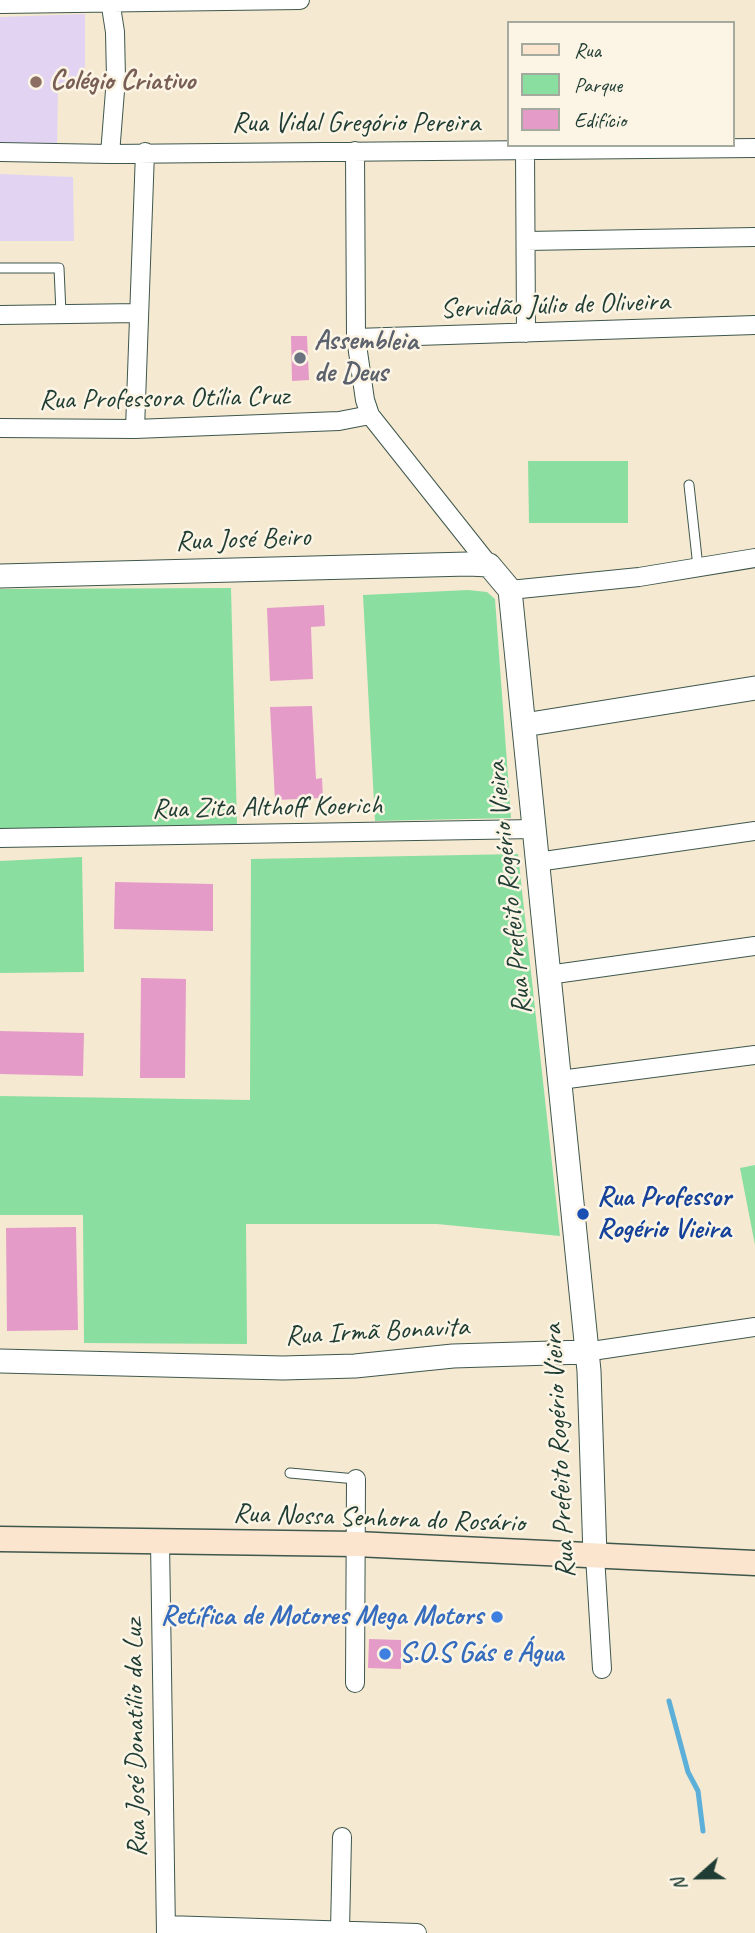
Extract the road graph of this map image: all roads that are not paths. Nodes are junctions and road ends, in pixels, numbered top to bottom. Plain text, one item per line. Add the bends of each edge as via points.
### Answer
1 (300, 0) edge
2 (110, 1) edge
3 (0, 4) edge
4 (755, 148) edge
5 (525, 149) junction
6 (355, 151) junction
7 (0, 152) edge
8 (145, 152) junction
9 (110, 154) junction
10 (755, 237) edge
11 (526, 240) junction
12 (0, 268) edge
13 (61, 313) junction
14 (138, 313) junction
15 (0, 315) edge
16 (755, 325) edge
17 (526, 333) junction
18 (356, 338) junction
19 (370, 415) junction
20 (0, 428) edge
21 (135, 429) junction
22 (689, 485) dead end
23 (755, 558) edge
24 (489, 565) junction
25 (698, 567) junction
26 (0, 576) edge
27 (510, 590) junction
28 (755, 688) edge
29 (524, 725) junction
30 (535, 829) junction
31 (755, 831) edge
32 (0, 838) edge
33 (537, 862) junction
34 (755, 946) edge
35 (548, 975) junction
36 (755, 1055) edge
37 (560, 1080) junction
38 (755, 1327) edge
39 (585, 1352) junction
40 (0, 1361) edge
41 (290, 1473) dead end
42 (356, 1479) joint
43 (0, 1539) edge
44 (160, 1542) junction
45 (356, 1544) junction
46 (595, 1556) junction
47 (755, 1563) edge
48 (602, 1669) dead end
49 (355, 1683) dead end
50 (342, 1837) dead end
51 (166, 1929) edge
52 (340, 1931) junction
53 (417, 1933) edge

1 - 2 street
2 - 3 street
2 - 9 street via 116,78
4 - 5 street, Rua Vidal Gregório Pereira
5 - 6 street, Rua Vidal Gregório Pereira
5 - 11 street
6 - 8 street, Rua Vidal Gregório Pereira
6 - 18 street
7 - 9 street, Rua Vidal Gregório Pereira
8 - 9 street, Rua Vidal Gregório Pereira
8 - 14 street
10 - 11 street
11 - 17 street
12 - 13 lane via 60,268
13 - 14 street
13 - 15 street
14 - 21 street
16 - 17 street, Servidão Júlio de Oliveira
17 - 18 street, Servidão Júlio de Oliveira
18 - 19 street
19 - 21 street, Rua Professora Otília Cruz via 339,421
19 - 24 street
20 - 21 street, Rua Professora Otília Cruz
22 - 25 lane
23 - 25 street
24 - 26 street, Rua José Beiro
24 - 27 street
25 - 27 street
27 - 29 street, Rua Prefeito Rogério Vieira
28 - 29 street
29 - 30 street, Rua Prefeito Rogério Vieira
30 - 32 street, Rua Zita Althoff Koerich
30 - 33 street, Rua Prefeito Rogério Vieira
31 - 33 street
33 - 35 street, Rua Prefeito Rogério Vieira
34 - 35 street
35 - 37 street, Rua Prefeito Rogério Vieira
36 - 37 street
37 - 39 street, Rua Prefeito Rogério Vieira
38 - 39 street, Rua Irmã Bonavita
39 - 40 street, Rua Irmã Bonavita via 284,1368
39 - 46 street, Rua Prefeito Rogério Vieira
41 - 42 lane
42 - 45 street
43 - 44 main road, Rua Nossa Senhora do Rosário
44 - 45 main road, Rua Nossa Senhora do Rosário
44 - 51 street, Rua José Donatílio da Luz
45 - 46 main road, Rua Nossa Senhora do Rosário
45 - 49 street
46 - 47 main road, Rua Nossa Senhora do Rosário
46 - 48 street, Rua Prefeito Rogério Vieira
50 - 52 street
51 - 52 street
52 - 53 street

